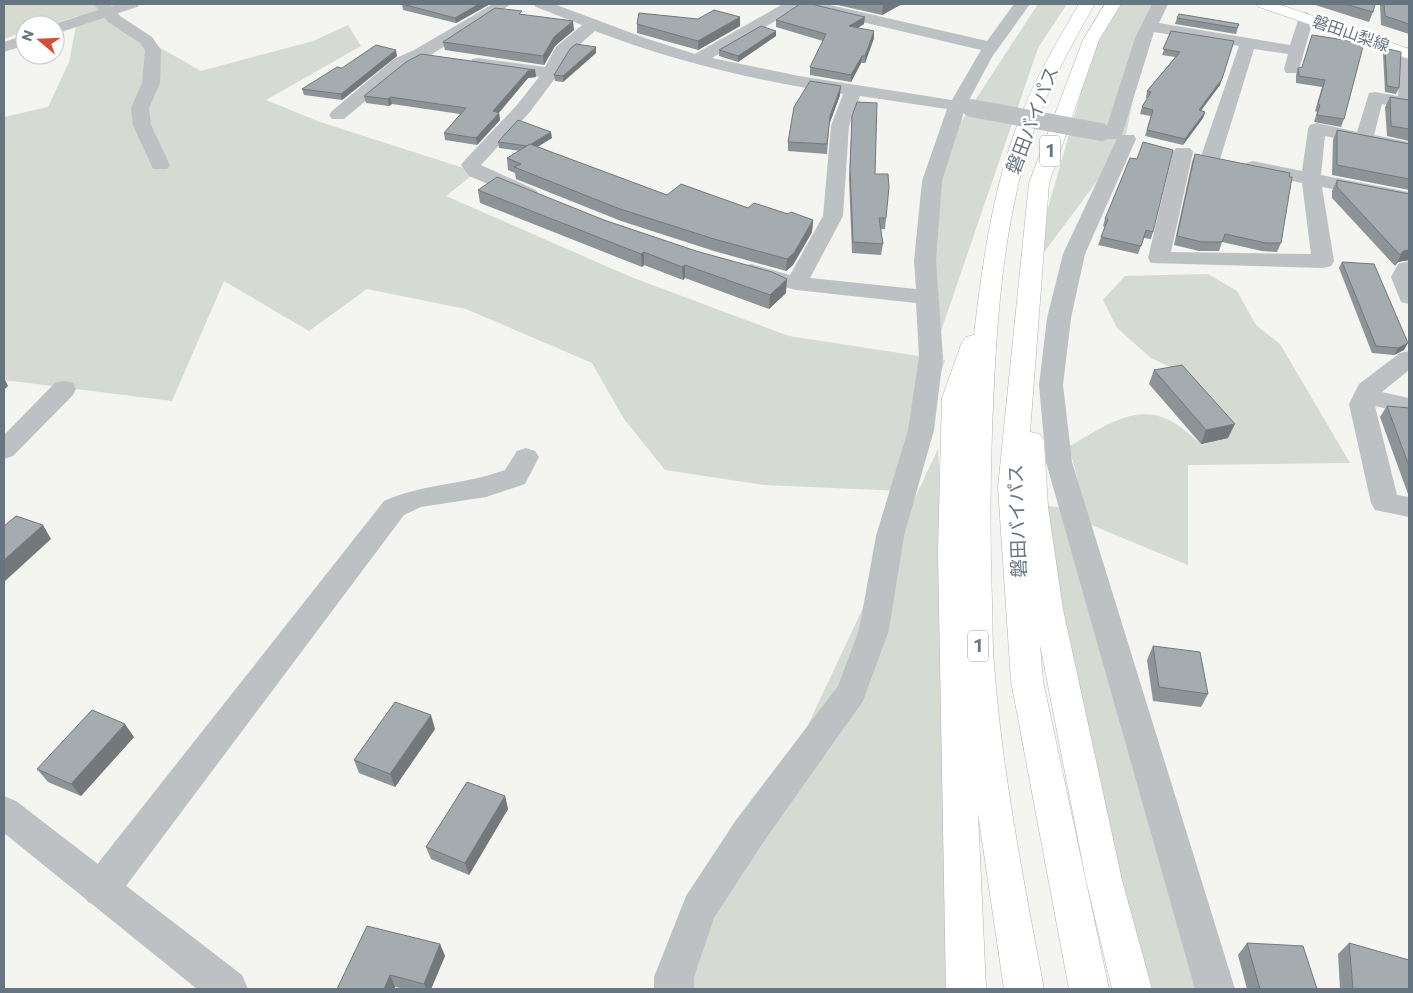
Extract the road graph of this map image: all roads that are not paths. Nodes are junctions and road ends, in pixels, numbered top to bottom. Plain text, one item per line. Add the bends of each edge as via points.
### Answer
1 (132, 4) edge
2 (503, 4) edge
3 (541, 4) edge
4 (584, 4) edge
5 (794, 4) edge
6 (807, 4) edge
7 (1022, 4) edge
8 (1087, 4) edge
9 (1113, 4) edge
10 (1160, 4) edge
11 (1264, 4) edge
12 (106, 8) edge
13 (566, 13) junction
14 (1306, 17) junction
15 (593, 24) junction
16 (65, 25) edge
17 (1149, 26) junction
18 (1248, 43) junction
19 (990, 47) junction
20 (1297, 51) junction
21 (1409, 53) edge
22 (420, 54) junction
23 (448, 58) edge
24 (697, 60) junction
25 (466, 61) edge
26 (1292, 69) dead end
27 (550, 72) junction
28 (852, 90) junction
29 (1408, 103) edge
30 (965, 107) junction
31 (338, 115) dead end
32 (1364, 139) junction
33 (1139, 142) junction
34 (1409, 148) edge
35 (1225, 162) junction
36 (160, 165) dead end
37 (1311, 179) junction
38 (1409, 198) edge
39 (551, 202) edge
40 (732, 265) edge
41 (1409, 268) edge
42 (796, 283) junction
43 (928, 297) junction
44 (1409, 297) edge
45 (988, 300) junction
46 (1026, 309) junction
47 (1409, 358) edge
48 (64, 389) dead end
49 (1365, 396) junction
50 (1409, 406) edge
51 (4, 450) edge
52 (526, 458) dead end
53 (1409, 507) edge
54 (4, 812) edge
55 (102, 889) junction
56 (228, 989) edge
57 (674, 989) edge
58 (966, 989) edge
59 (1024, 989) edge
60 (1089, 989) edge
61 (1132, 989) edge
62 (1215, 989) edge

1 - 12 street
2 - 22 street
3 - 13 street
4 - 13 street
5 - 24 street
6 - 19 street
7 - 19 street
8 - 45 main road, 磐田バイパス / 1 via 1067,34 1038,97 1009,178
9 - 46 main road, 磐田バイパス / 1 via 1091,40 1038,183
10 - 17 street
11 - 14 main road, 磐田山梨線
12 - 16 street
12 - 36 street via 114,19 146,40 152,50 151,83 140,108 142,125
13 - 15 street
14 - 20 street
14 - 21 main road, 磐田山梨線
15 - 24 street
15 - 27 street via 562,51
17 - 18 street
17 - 33 street via 1126,88
18 - 20 street
18 - 35 street
19 - 30 street
20 - 26 street
21 - 29 street
22 - 23 street
22 - 31 street via 400,64
24 - 28 street
25 - 27 street
27 - 39 street via 523,109 471,165 476,172
28 - 30 street
28 - 42 street via 840,126 833,216
29 - 32 street via 1375,96
30 - 33 street, bridge
30 - 43 street via 942,148 932,182 925,262
32 - 34 street
32 - 37 street via 1317,129
33 - 35 street
33 - 37 street via 1160,258 1323,261
33 - 62 street via 1074,254 1059,318 1051,385 1059,462
35 - 37 street
37 - 38 street
40 - 42 street
41 - 44 street via 1402,277
42 - 43 street
43 - 57 street via 931,357 921,430 890,536 874,630 852,692 749,832 699,909 674,977
45 - 58 main road via 955,398 952,551
45 - 59 main road, 磐田バイパス / 1 via 976,511 978,666 998,837
46 - 60 main road, 磐田バイパス / 1 via 1012,487 1027,680
46 - 61 main road via 1034,507 1048,610 1104,880
47 - 49 street via 1368,390
48 - 51 street
49 - 50 street
49 - 53 street via 1362,404 1385,503
52 - 55 street via 514,476 486,487 416,498 394,508
54 - 55 street
55 - 56 street

